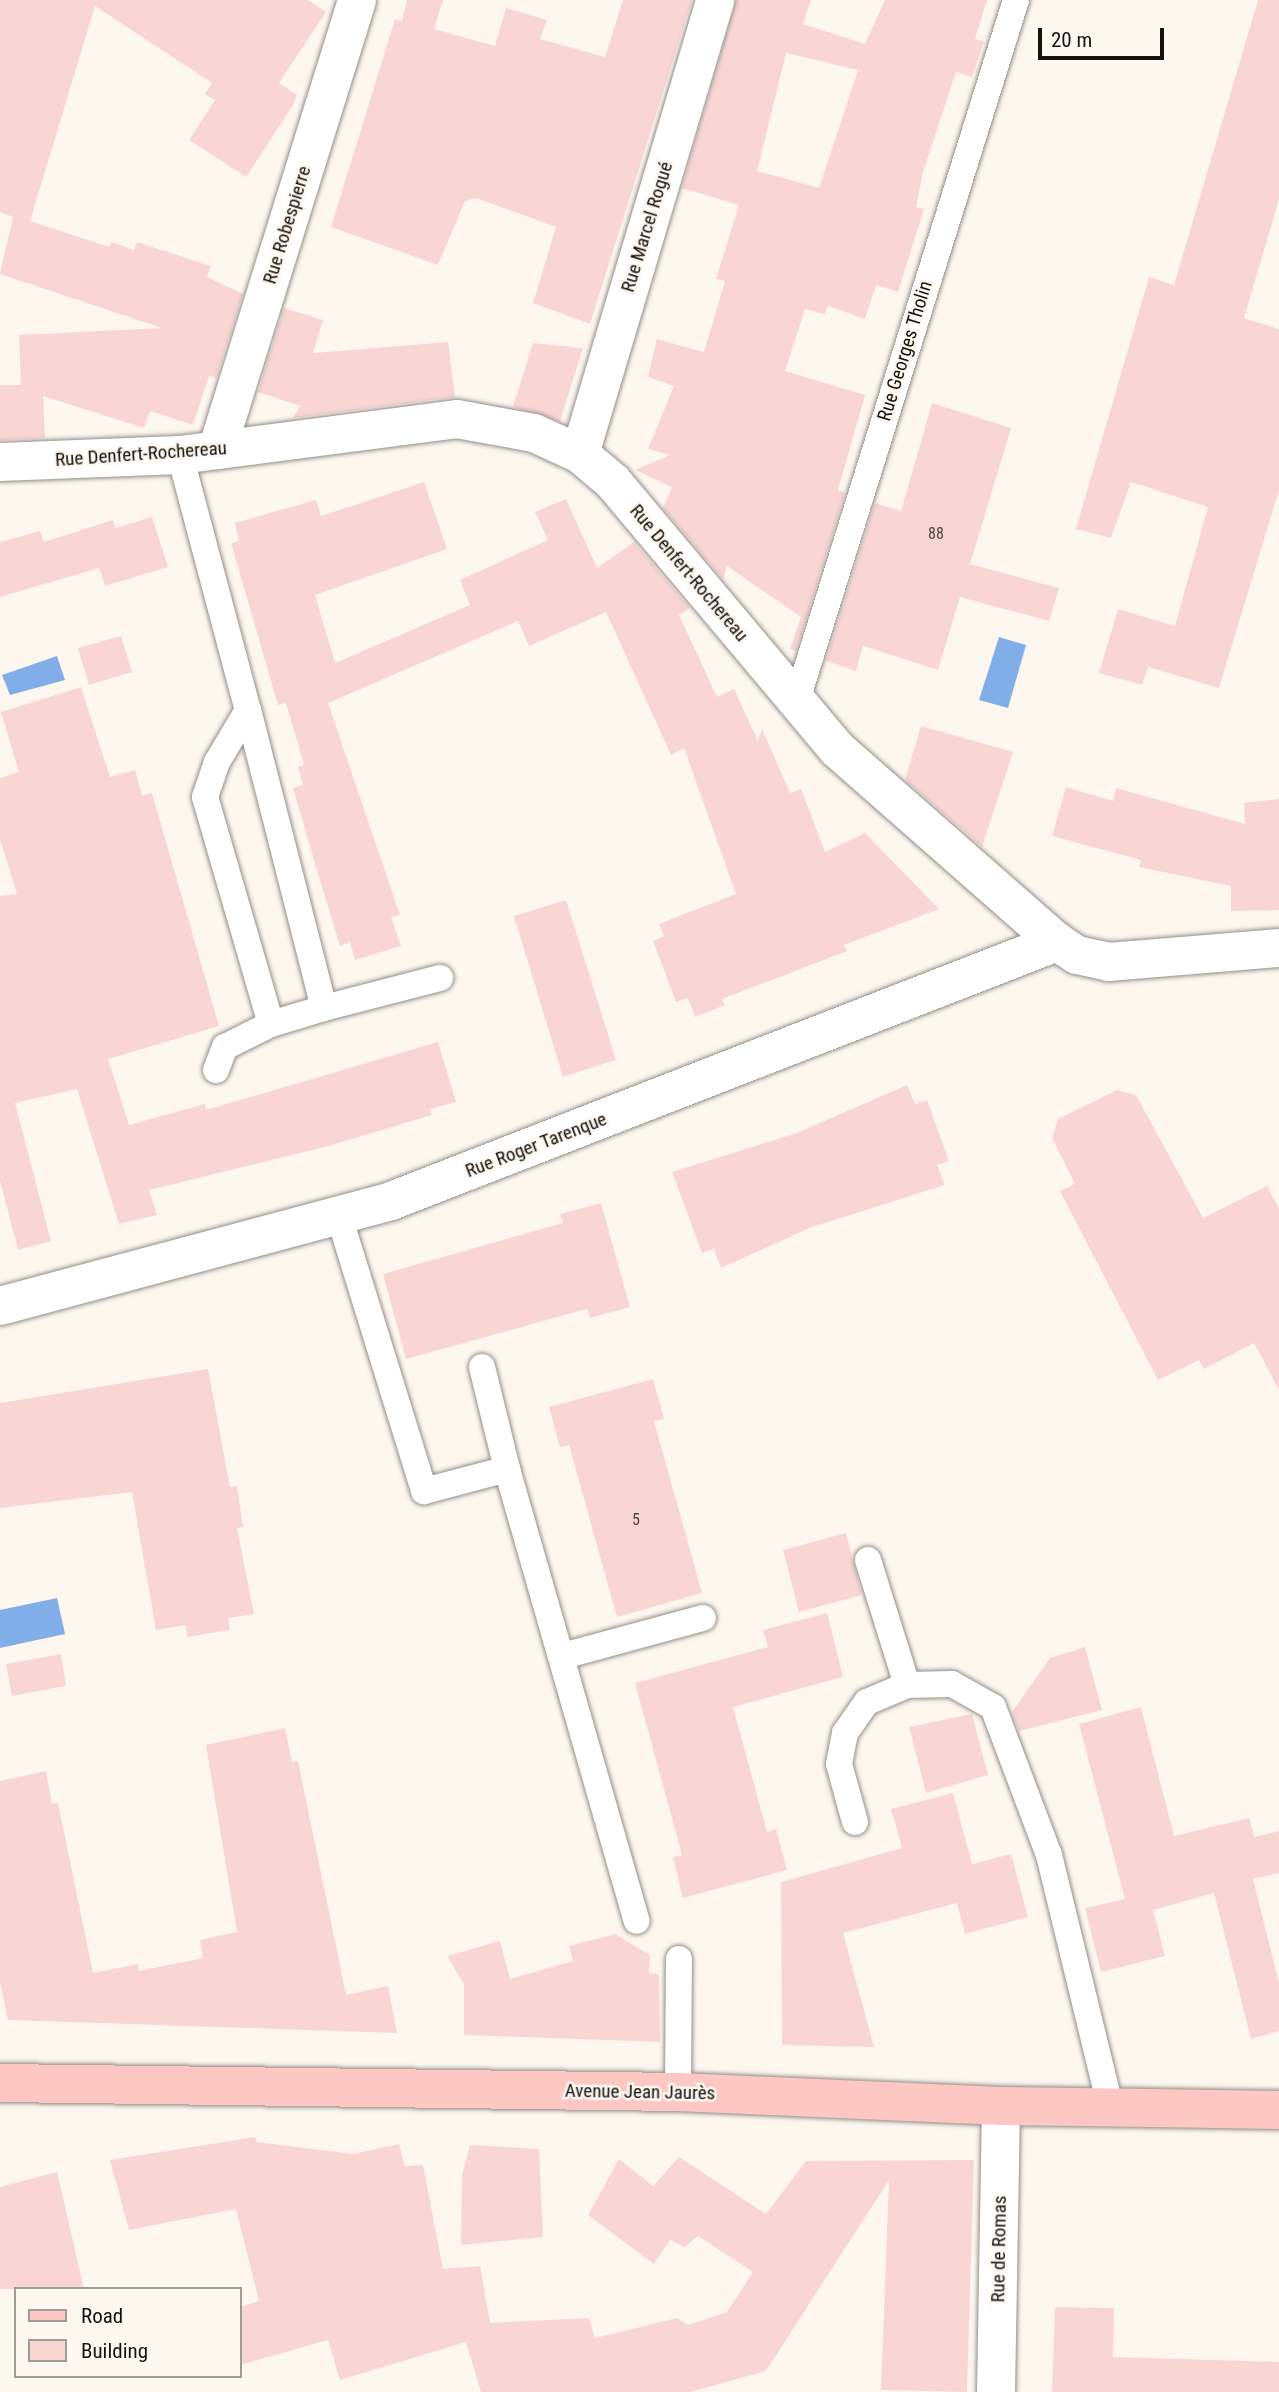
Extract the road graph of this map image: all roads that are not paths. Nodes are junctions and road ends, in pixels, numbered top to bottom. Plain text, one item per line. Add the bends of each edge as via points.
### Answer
1 (357, 0) edge
2 (715, 0) edge
3 (1016, 0) edge
4 (217, 450) junction
5 (580, 454) junction
6 (180, 455) junction
7 (0, 462) edge
8 (796, 703) junction
9 (248, 710) junction
10 (1057, 942) junction
11 (1279, 948) edge
12 (440, 978) dead end
13 (324, 1008) junction
14 (271, 1024) junction
15 (216, 1070) dead end
16 (339, 1216) junction
17 (0, 1306) edge
18 (482, 1367) dead end
19 (507, 1469) junction
20 (868, 1560) dead end
21 (703, 1618) dead end
22 (563, 1656) junction
23 (907, 1685) junction
24 (856, 1822) dead end
25 (637, 1921) dead end
26 (679, 1959) dead end
27 (0, 2082) edge
28 (678, 2092) junction
29 (1110, 2105) junction
30 (1001, 2106) junction
31 (1279, 2110) edge
32 (996, 2392) edge

1 - 4 street, Rue Robespierre
2 - 5 street, Rue Marcel Rogué
3 - 8 lane, Rue Georges Tholin
4 - 5 street, Rue Denfert-Rochereau via 457,419 534,433
4 - 6 street, Rue Denfert-Rochereau
5 - 8 street, Rue Denfert-Rochereau via 613,482
6 - 7 street, Rue Denfert-Rochereau
6 - 9 lane
8 - 10 street, Rue Denfert-Rochereau via 878,790
9 - 13 lane
9 - 14 lane via 216,762 205,797
10 - 11 street, Rue Denfert-Rochereau via 1077,956 1109,962
10 - 16 street, Rue Roger Tarenque
12 - 13 lane
13 - 14 lane
14 - 15 lane via 225,1047
16 - 17 street, Rue Roger Tarenque
16 - 19 lane via 424,1491
18 - 19 lane
19 - 22 lane
20 - 23 lane
21 - 22 lane
22 - 25 lane
23 - 24 lane via 867,1702 845,1733 839,1764
23 - 29 lane via 952,1684 993,1707 1049,1856
26 - 28 lane
27 - 28 main road, Avenue Jean Jaurès
28 - 30 main road, Avenue Jean Jaurès
29 - 30 main road, Avenue Jean Jaurès
29 - 31 main road, Avenue Jean Jaurès
30 - 32 street, Rue de Romas

